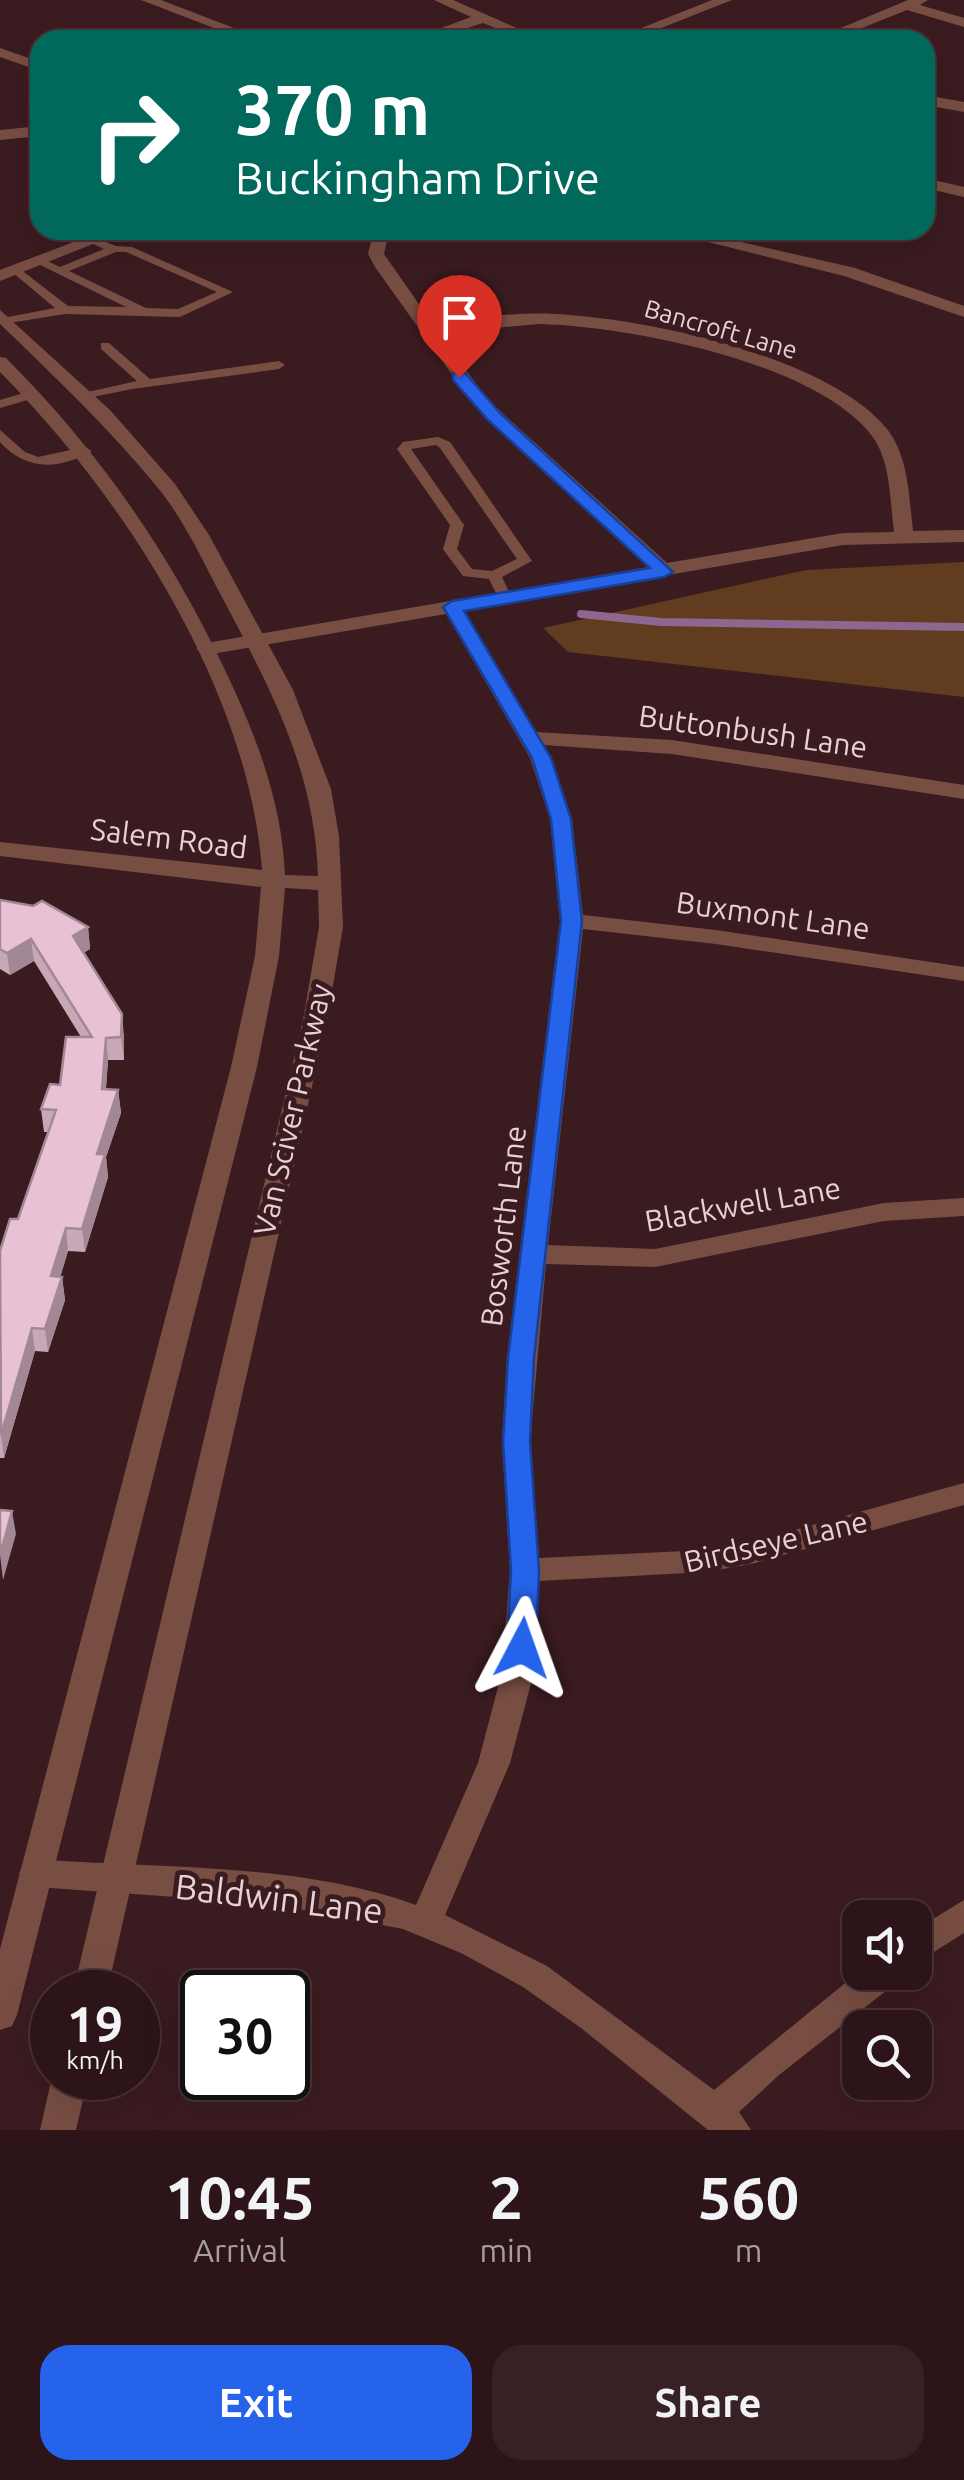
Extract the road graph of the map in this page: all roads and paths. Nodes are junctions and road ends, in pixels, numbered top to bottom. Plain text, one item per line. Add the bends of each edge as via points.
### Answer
1 (148, 0) edge
2 (441, 0) edge
3 (725, 0) edge
4 (914, 3) edge
5 (480, 18) junction
6 (964, 23) edge
7 (230, 30) edge
8 (445, 30) edge
9 (511, 30) edge
10 (645, 30) edge
11 (845, 30) edge
12 (0, 52) edge
13 (30, 63) edge
14 (935, 102) edge
15 (964, 107) edge
16 (30, 132) edge
17 (0, 134) edge
18 (935, 185) edge
19 (964, 192) edge
20 (94, 240) joint
21 (378, 240) edge
22 (711, 240) edge
23 (114, 249) junction
24 (38, 261) junction
25 (60, 271) junction
26 (8, 273) edge
27 (65, 310) junction
28 (144, 311) junction
29 (964, 312) edge
30 (3, 318) edge
31 (426, 329) junction
32 (105, 346) dead end
33 (0, 362) edge
34 (278, 365) dead end
35 (8, 378) edge
36 (147, 383) junction
37 (34, 394) junction
38 (87, 396) junction
39 (0, 404) edge
40 (0, 434) edge
41 (85, 451) junction
42 (904, 536) junction
43 (964, 536) edge
44 (664, 572) junction
45 (494, 575) junction
46 (505, 598) junction
47 (452, 607) junction
48 (257, 641) junction
49 (206, 649) junction
50 (533, 738) junction
51 (964, 792) edge
52 (0, 849) edge
53 (270, 881) junction
54 (331, 884) junction
55 (572, 921) junction
56 (964, 974) edge
57 (964, 1206) edge
58 (534, 1254) junction
59 (964, 1494) edge
60 (525, 1570) junction
61 (36, 1874) junction
62 (116, 1881) junction
63 (964, 1914) edge
64 (425, 1924) junction
65 (932, 1937) edge
66 (95, 1970) edge
67 (861, 1990) edge
68 (0, 2015) edge
69 (65, 2100) edge
70 (724, 2121) edge
71 (58, 2130) edge

1 - 7 street
2 - 5 street
3 - 10 street
4 - 6 street
4 - 11 street
5 - 8 street
5 - 9 street
12 - 13 street
14 - 15 street
16 - 17 street
18 - 19 street
20 - 23 lane
20 - 24 street
21 - 31 street via 376,254
22 - 29 street via 849,272
23 - 25 lane
23 - 28 lane via 227,292 180,313
24 - 25 lane
24 - 26 street
25 - 28 lane
26 - 27 lane
27 - 28 lane
27 - 30 lane
30 - 38 street, Van Sciver Parkway
31 - 42 street, Bancroft Lane via 532,318 608,324 702,345 808,381 878,430 892,462
31 - 44 street via 494,416
32 - 36 lane
33 - 35 street, Van Sciver Parkway
34 - 36 lane
35 - 37 street, Van Sciver Parkway
36 - 38 lane
37 - 39 lane
37 - 41 street, Van Sciver Parkway
38 - 48 street, Van Sciver Parkway via 168,488
40 - 41 lane via 21,459 36,462
41 - 49 street, Van Sciver Parkway via 138,521
42 - 43 street
42 - 44 street via 844,539
44 - 46 street
45 - 45 lane via 525,562 445,445 408,445 404,449 457,525 450,549 468,573
45 - 46 lane
46 - 47 street
47 - 48 street
47 - 50 street, Bosworth Lane
48 - 49 street
48 - 54 street, Van Sciver Parkway via 320,789
49 - 53 street, Van Sciver Parkway via 254,757 272,846
50 - 51 street, Buttonbush Lane via 672,746
50 - 55 street, Bosworth Lane via 561,819
52 - 53 street, Salem Road
53 - 54 street, Salem Road
53 - 61 street, Van Sciver Parkway via 272,918 258,1010
54 - 62 street, Van Sciver Parkway via 316,1020
55 - 56 street, Buxmont Lane
55 - 58 street, Bosworth Lane
57 - 58 street, Blackwell Lane via 884,1212 654,1258
58 - 60 street, Bosworth Lane via 516,1442
59 - 60 street, Birdseye Lane via 706,1562
60 - 64 street, Bosworth Lane via 524,1624 508,1718
61 - 62 street, Baldwin Lane
61 - 68 street, Van Sciver Parkway
62 - 64 street, Baldwin Lane via 294,1894
62 - 66 street, Van Sciver Parkway
63 - 65 street
64 - 70 street, Baldwin Lane via 524,1966
67 - 70 street via 767,2064
69 - 71 street

